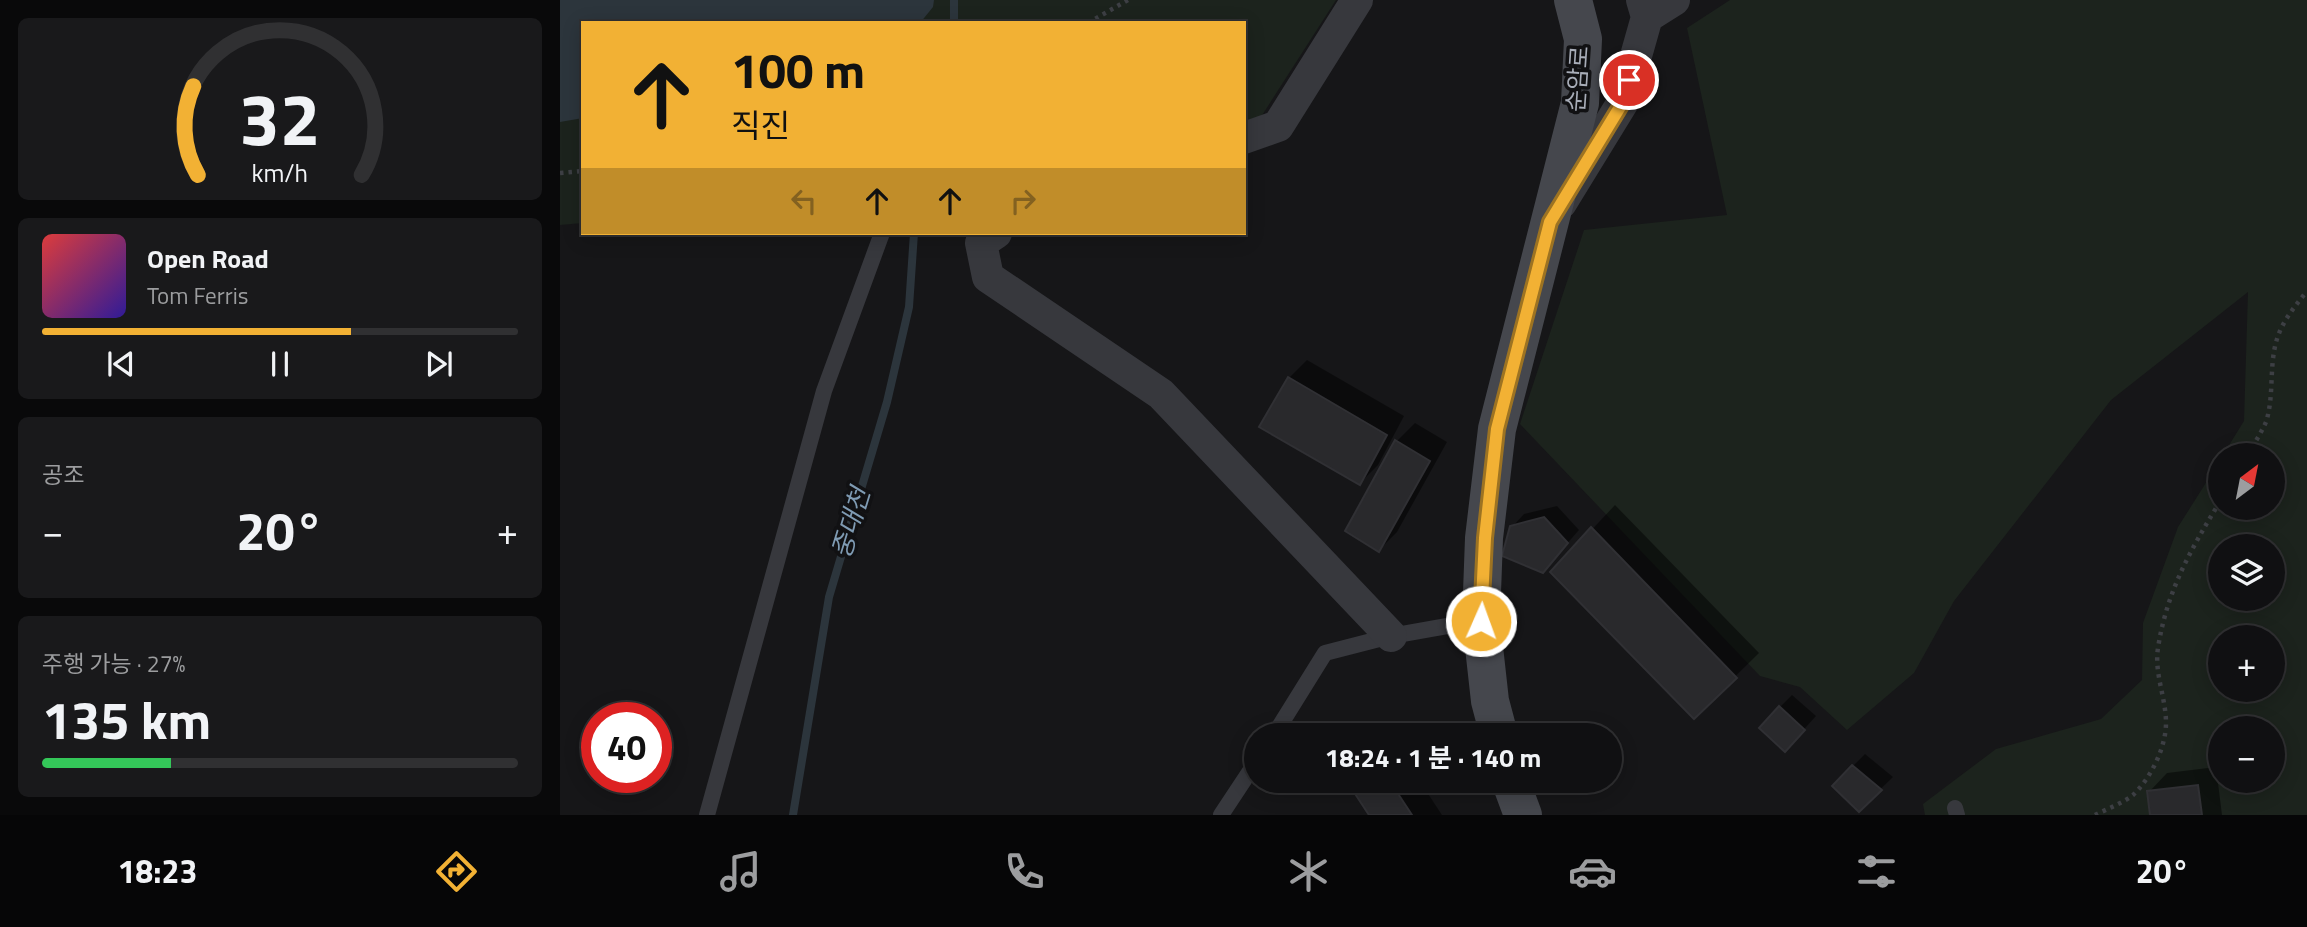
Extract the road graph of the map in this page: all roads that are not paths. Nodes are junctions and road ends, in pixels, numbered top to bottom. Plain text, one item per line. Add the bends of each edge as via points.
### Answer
1 (1357, 0) edge
2 (1573, 0) edge
3 (1674, 0) edge
4 (1644, 9) edge
5 (1246, 137) edge
6 (1550, 222) junction
7 (881, 235) edge
8 (993, 235) edge
9 (1481, 621) junction
10 (1391, 636) junction
11 (1281, 723) edge
12 (1496, 723) edge
13 (1244, 780) edge
14 (1515, 793) edge
15 (707, 815) edge
16 (1221, 815) edge
17 (1523, 815) edge

1 - 5 street via 1278,126
2 - 6 street, 순암로 via 1583,39 1580,103
3 - 4 street
4 - 6 street via 1623,102
6 - 9 street, 순암로 via 1497,429
7 - 15 lane via 824,391
8 - 10 street via 981,243 988,277 1161,394
9 - 10 lane
9 - 12 street, 순암로
10 - 11 lane via 1325,653
13 - 16 lane
14 - 17 street

